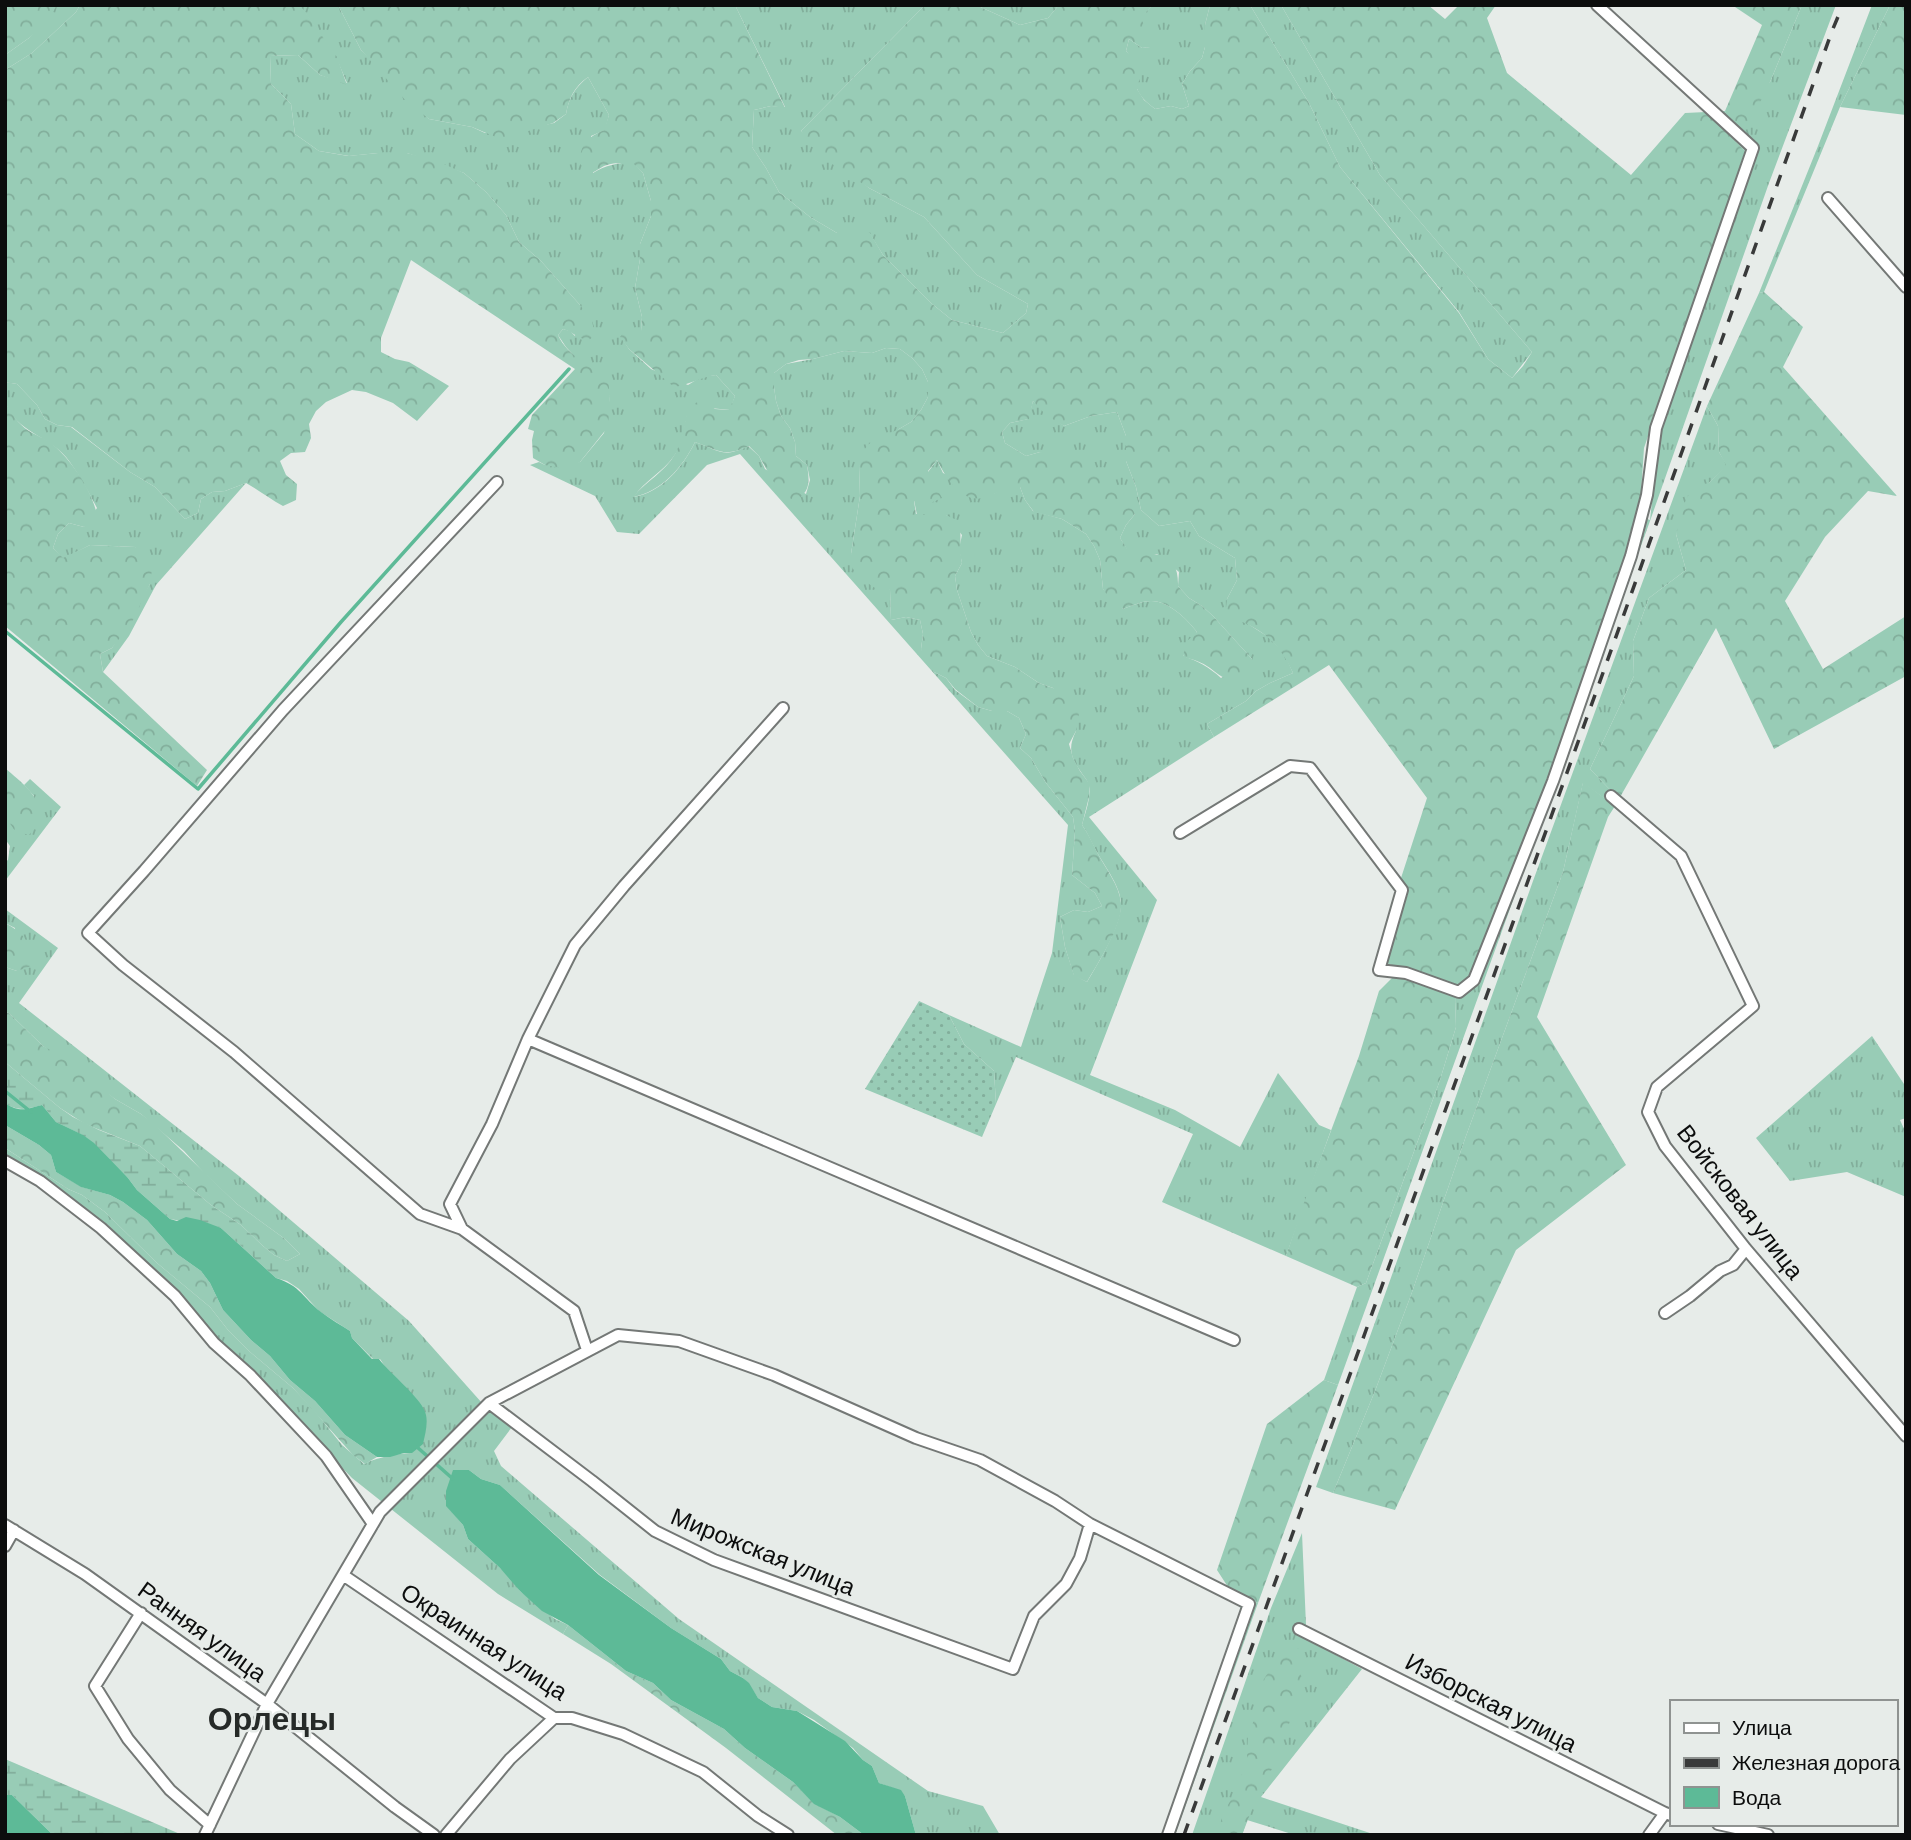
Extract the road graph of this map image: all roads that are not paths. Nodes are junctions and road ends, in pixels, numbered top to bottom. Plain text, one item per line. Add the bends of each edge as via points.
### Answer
1 (1597, 5) edge
2 (1828, 198) dead end
3 (1906, 287) edge
4 (497, 482) dead end
5 (783, 708) dead end
6 (1611, 796) dead end
7 (1180, 833) dead end
8 (528, 1039) junction
9 (5, 1161) edge
10 (462, 1230) junction
11 (1746, 1249) junction
12 (1665, 1313) dead end
13 (1234, 1340) dead end
14 (587, 1350) junction
15 (489, 1403) junction
16 (1906, 1436) edge
17 (373, 1524) junction
18 (1090, 1524) junction
19 (10, 1527) edge
20 (5, 1546) edge
21 (343, 1575) junction
22 (141, 1614) junction
23 (1299, 1629) dead end
24 (267, 1704) junction
25 (554, 1718) junction
26 (1668, 1814) edge
27 (1727, 1826) edge
28 (208, 1830) edge
29 (434, 1835) edge
30 (446, 1835) edge
31 (788, 1835) edge
32 (1168, 1835) edge
33 (1649, 1835) edge
34 (1768, 1835) edge

1 - 7 street via 1753,148 1656,428 1647,495 1631,556 1553,780 1475,980 1459,992 1406,973 1379,970 1402,890 1310,768 1290,766
2 - 3 street
4 - 10 street via 283,710 88,933 420,1213
5 - 8 street via 575,945
6 - 11 street, Войсковая улица via 1681,856 1753,1006 1657,1087 1648,1112 1665,1146
8 - 10 street via 492,1124 450,1204
8 - 13 street
9 - 17 street via 40,1181 101,1228 175,1296 214,1343 326,1456
10 - 14 street via 574,1311
11 - 12 street via 1733,1265
11 - 16 street, Войсковая улица
14 - 15 street
14 - 18 street via 618,1335 679,1341 980,1460
15 - 17 street
15 - 18 street, Мирожская улица via 655,1531 714,1560 1013,1669 1034,1616 1066,1584 1080,1558
17 - 21 street
18 - 32 street via 1249,1604
19 - 20 street
19 - 22 street, Ранняя улица
21 - 24 street
21 - 25 street, Окраинная улица
22 - 24 street, Ранняя улица
22 - 28 street via 95,1686 128,1739
23 - 26 street, Изборская улица
24 - 28 street
24 - 29 street, Ранняя улица
25 - 30 street via 510,1759
25 - 31 street, Окраинная улица via 572,1718 623,1734 703,1772
26 - 33 street
27 - 34 street

